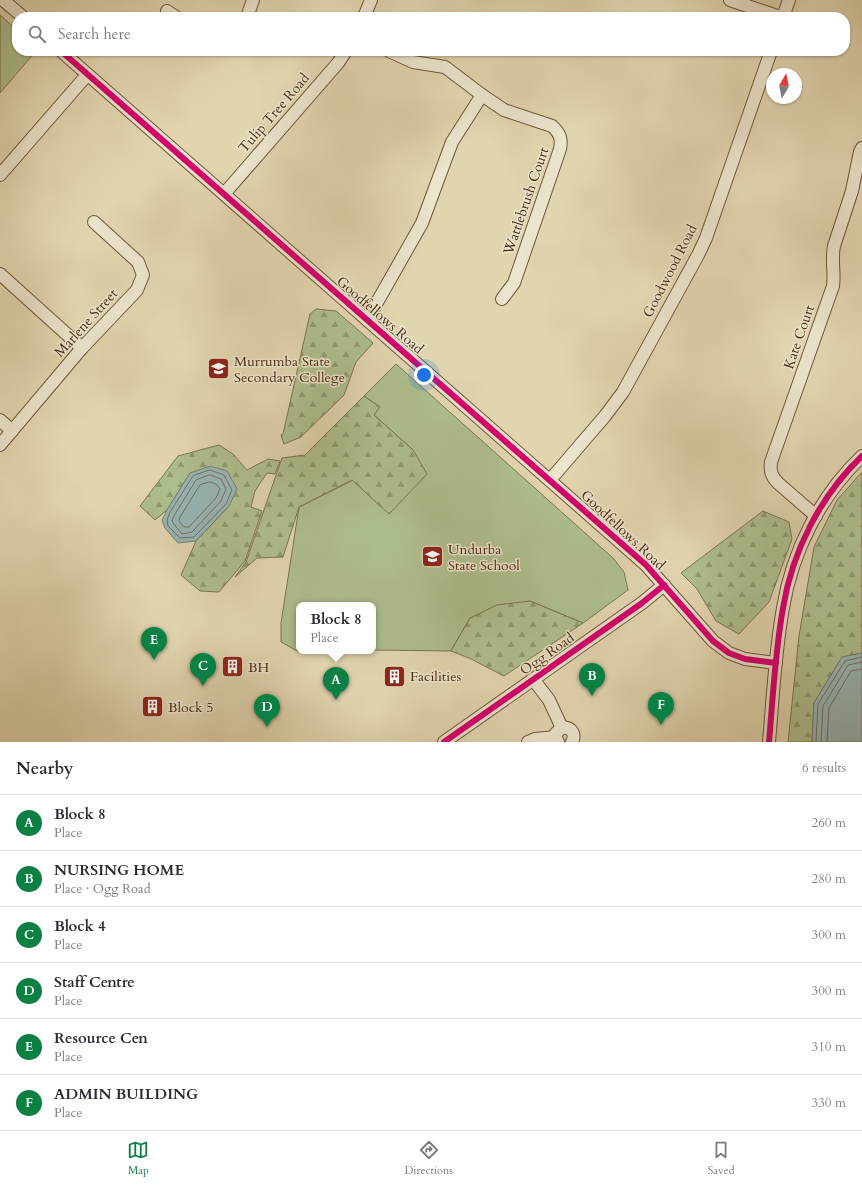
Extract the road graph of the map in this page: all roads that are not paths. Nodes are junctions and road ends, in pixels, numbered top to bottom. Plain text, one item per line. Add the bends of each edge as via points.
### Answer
1 (3, 0) edge
2 (253, 0) edge
3 (371, 0) edge
4 (730, 0) edge
5 (789, 0) edge
6 (17, 12) edge
7 (249, 12) edge
8 (366, 12) edge
9 (765, 12) edge
10 (785, 12) edge
11 (66, 56) edge
12 (343, 56) edge
13 (400, 56) edge
14 (769, 56) edge
15 (87, 75) junction
16 (482, 95) junction
17 (862, 148) edge
18 (0, 175) edge
19 (224, 194) junction
20 (94, 222) dead end
21 (0, 274) edge
22 (502, 299) dead end
23 (368, 320) junction
24 (82, 348) junction
25 (0, 420) edge
26 (12, 431) junction
27 (0, 445) edge
28 (862, 456) edge
29 (550, 480) junction
30 (816, 516) junction
31 (664, 585) junction
32 (776, 663) junction
33 (533, 679) junction
34 (558, 736) edge
35 (444, 742) edge
36 (528, 742) edge
37 (572, 742) edge
38 (769, 742) edge

1 - 6 street
2 - 7 street
3 - 8 street
4 - 9 street
5 - 10 street
11 - 15 street, Goodfellows Road
12 - 19 street, Tulip Tree Road
13 - 16 street, Wattlebrush Court via 413,62 445,67
14 - 29 street, Goodwood Road via 698,255 623,392
15 - 18 street
15 - 19 street, Goodfellows Road
16 - 22 street, Wattlebrush Court via 509,112 552,126 561,137 560,149 514,283
16 - 23 street via 452,142 422,223
17 - 30 street, Kate Court via 852,191 832,253 833,286 770,470 778,483
19 - 23 street, Goodfellows Road
20 - 24 street, Marlene Street via 138,262 143,275 136,290
21 - 24 street
23 - 29 street, Goodfellows Road
24 - 26 street, Marlene Street
25 - 26 street
26 - 27 street, Marlene Street
28 - 30 street via 835,487
29 - 31 street, Goodfellows Road via 646,565
30 - 32 street via 792,569 783,607
31 - 32 street, Goodfellows Road via 713,641 730,653 745,659
31 - 33 street, Ogg Road
32 - 38 street
33 - 34 street via 549,700
33 - 35 street, Ogg Road
34 - 36 street
34 - 37 street via 566,727 572,730

